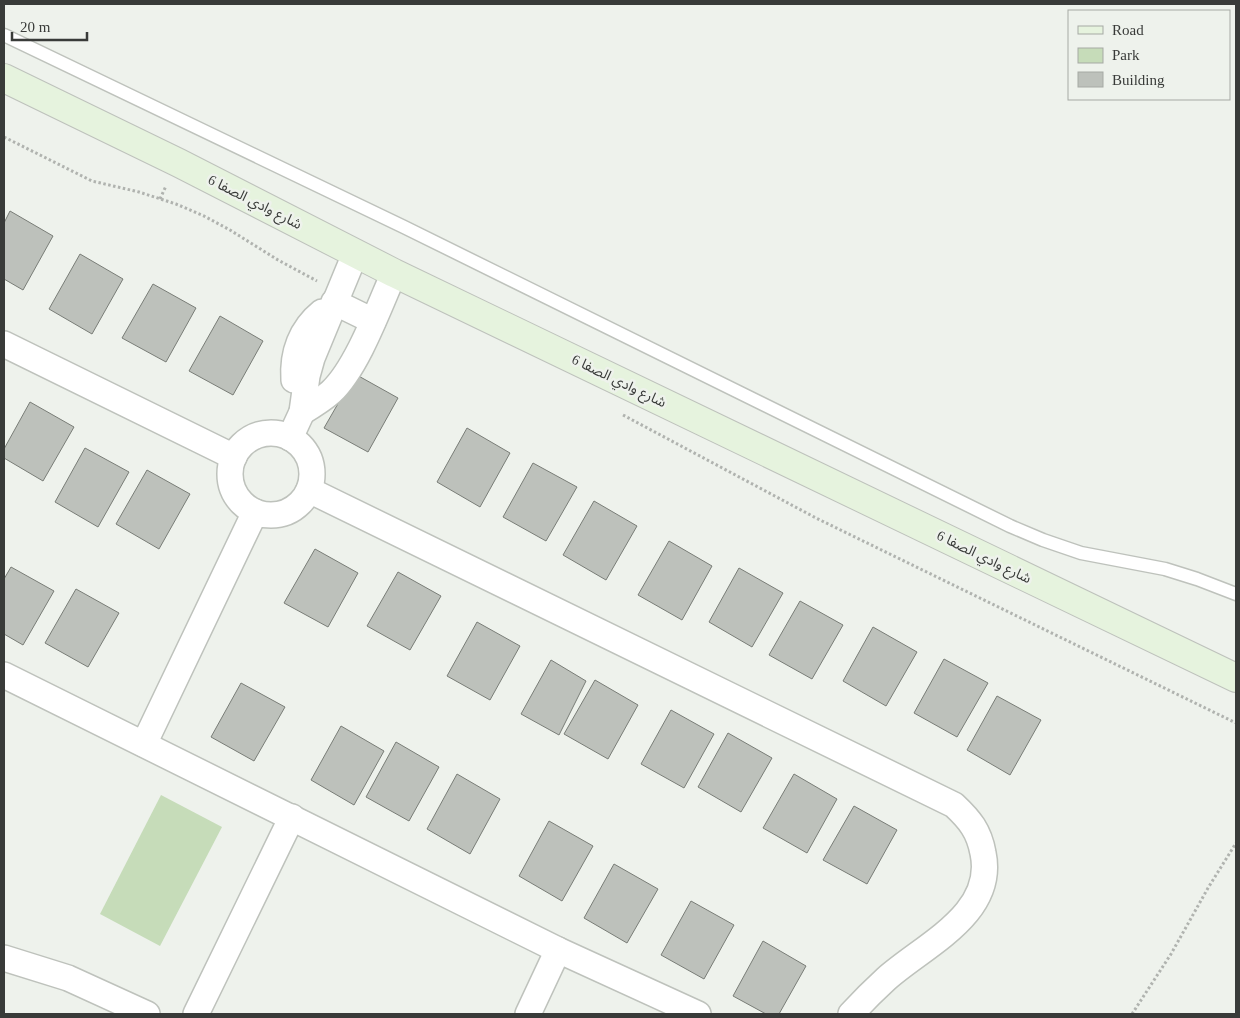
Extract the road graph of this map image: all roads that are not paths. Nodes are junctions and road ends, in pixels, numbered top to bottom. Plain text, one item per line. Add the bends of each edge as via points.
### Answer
1 (4, 36) edge
2 (4, 78) edge
3 (355, 254) junction
4 (394, 273) junction
5 (336, 298) junction
6 (373, 321) junction
7 (4, 344) edge
8 (302, 412) junction
9 (290, 438) junction
10 (234, 457) junction
11 (309, 490) junction
12 (255, 512) junction
13 (1236, 594) edge
14 (4, 675) edge
15 (1236, 678) edge
16 (144, 744) junction
17 (292, 817) junction
18 (558, 950) junction
19 (4, 958) edge
20 (147, 1014) edge
21 (196, 1014) edge
22 (528, 1014) edge
23 (698, 1014) edge
24 (851, 1014) edge

1 - 13 lane via 413,231 1010,526 1081,553 1165,569
2 - 3 main road, شارع وادي الصفا 6
3 - 4 main road, شارع وادي الصفا 6
3 - 5 street
4 - 6 street
4 - 15 main road, شارع وادي الصفا 6
5 - 6 street
5 - 8 street via 306,376
6 - 8 street via 344,377 332,391
7 - 10 street
8 - 9 street
9 - 10 street via 278,434 252,438
9 - 11 street via 300,445 312,466
10 - 12 street via 230,473 233,489 242,503
11 - 12 street via 304,500 286,512 271,515
11 - 24 street via 954,805 970,820 981,840 985,862 983,885 976,901 959,922 886,979
12 - 16 street
14 - 16 street
16 - 17 street
17 - 18 street
17 - 21 street
18 - 22 street
18 - 23 street
19 - 20 street via 68,978

